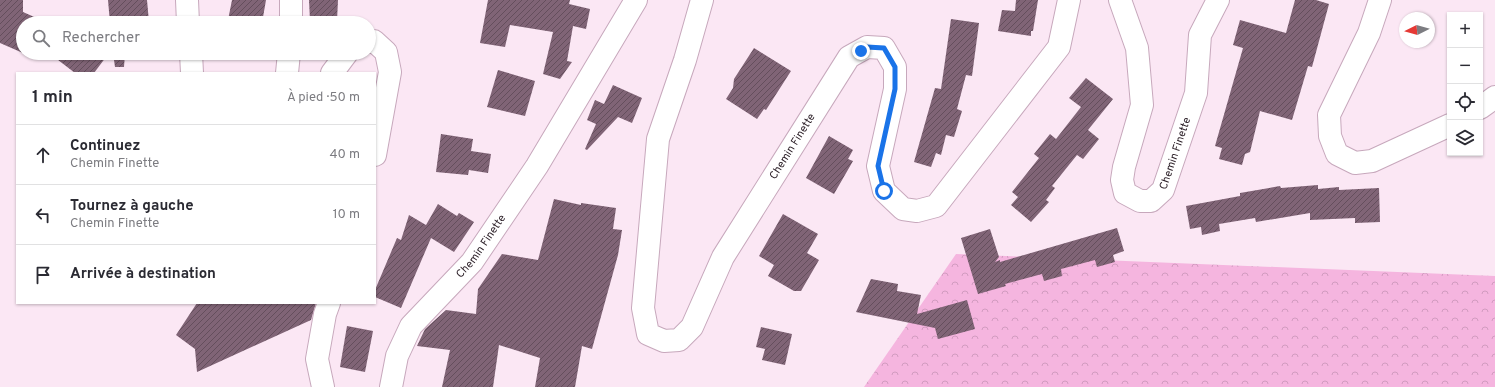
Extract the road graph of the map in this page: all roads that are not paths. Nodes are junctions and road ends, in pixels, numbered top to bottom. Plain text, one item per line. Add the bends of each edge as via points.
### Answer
1 (187, 0) edge
2 (291, 0) edge
3 (636, 0) edge
4 (702, 0) edge
5 (1069, 0) edge
6 (1120, 0) edge
7 (1218, 0) edge
8 (1380, 0) edge
9 (188, 16) edge
10 (291, 16) edge
11 (376, 43) edge
12 (191, 60) edge
13 (288, 60) edge
14 (342, 60) edge
15 (192, 72) edge
16 (287, 72) edge
17 (333, 72) edge
18 (1495, 97) edge
19 (1483, 106) edge
20 (1447, 126) edge
21 (376, 149) edge
22 (329, 304) edge
23 (323, 387) edge
24 (391, 387) edge

1 - 9 street
2 - 10 street
3 - 24 street, Chemin Finette via 537,166 472,262 411,326 397,356
4 - 5 street, Chemin Finette via 658,139 643,308 648,334 664,341 679,340 692,327 723,257 849,57 867,47 884,48 895,67 895,89 878,166 884,191 903,208 917,210 936,206 1059,47
6 - 7 street, Chemin Finette via 1137,48 1142,105 1122,180 1125,193 1140,201 1151,201 1163,190 1196,92 1200,35
8 - 20 street via 1369,34 1329,115 1330,136 1337,154 1355,163 1372,161
11 - 21 street via 386,52 390,72
12 - 15 street
13 - 16 street
14 - 17 street
18 - 19 street
22 - 23 street via 317,359

